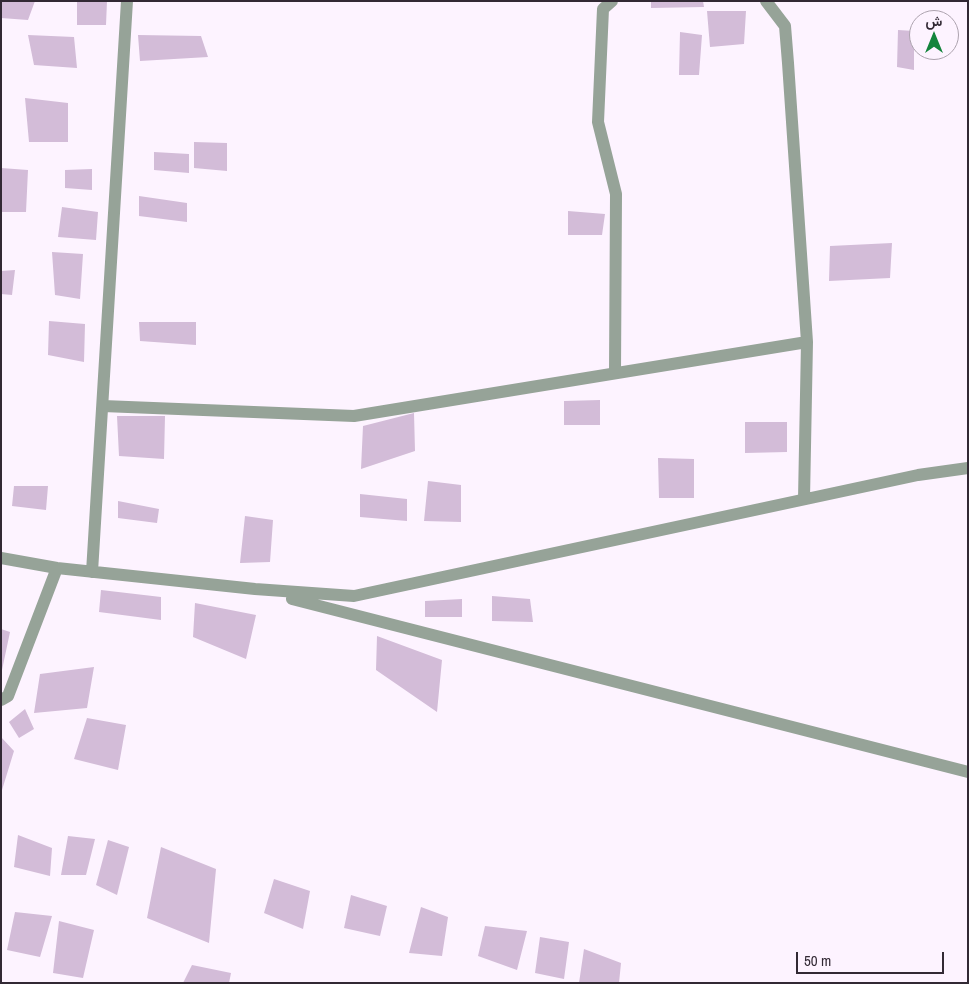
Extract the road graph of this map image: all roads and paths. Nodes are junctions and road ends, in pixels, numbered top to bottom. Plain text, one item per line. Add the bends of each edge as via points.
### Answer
1 (127, 1) edge
2 (612, 1) edge
3 (766, 1) edge
4 (806, 342) junction
5 (615, 373) junction
6 (103, 406) junction
7 (968, 468) edge
8 (804, 499) junction
9 (1, 558) edge
10 (57, 568) junction
11 (92, 572) junction
12 (255, 589) junction
13 (1, 700) edge
14 (968, 772) edge

1 - 6 street
2 - 5 street via 603,9 598,122 616,194
3 - 4 street via 784,26
4 - 5 street
4 - 8 street
5 - 6 street via 354,416
6 - 11 street
7 - 8 street
8 - 12 street via 354,596
9 - 10 street
10 - 11 street
10 - 13 street via 8,696
11 - 12 street
12 - 14 street

